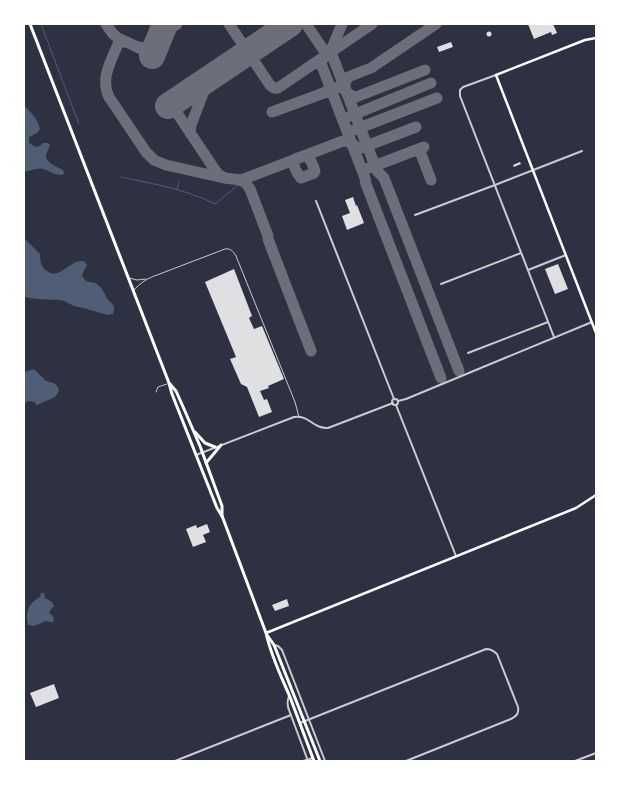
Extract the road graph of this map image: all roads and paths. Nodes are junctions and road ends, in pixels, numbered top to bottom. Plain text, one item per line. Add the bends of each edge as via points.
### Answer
1 (30, 24) edge
2 (596, 38) edge
3 (496, 75) junction
4 (582, 150) dead end
5 (532, 170) junction
6 (495, 185) junction
7 (316, 201) dead end
8 (415, 215) dead end
9 (521, 254) junction
10 (566, 255) junction
11 (528, 270) junction
12 (128, 278) junction
13 (147, 279) junction
14 (441, 284) dead end
15 (134, 291) junction
16 (548, 322) junction
17 (592, 322) junction
18 (596, 333) edge
19 (554, 337) junction
20 (468, 353) dead end
21 (169, 383) junction
22 (156, 392) dead end
23 (394, 399) junction
24 (398, 401) junction
25 (393, 403) junction
26 (396, 405) junction
27 (299, 417) junction
28 (193, 430) junction
29 (221, 445) junction
30 (215, 447) junction
31 (202, 452) junction
32 (196, 455) junction
33 (206, 462) junction
34 (596, 494) edge
35 (222, 516) junction
36 (456, 557) junction
37 (266, 633) junction
38 (274, 645) junction
39 (289, 696) junction
40 (291, 716) junction
41 (309, 719) junction
42 (304, 721) junction
43 (300, 723) junction
44 (596, 753) edge
45 (308, 760) edge
46 (314, 760) edge
47 (175, 761) edge
48 (303, 761) edge
49 (320, 761) edge
50 (325, 761) edge
51 (406, 761) edge
52 (575, 761) edge

1 - 12 main road
2 - 3 main road
3 - 5 main road
3 - 6 street via 460,90 460,96
4 - 5 street
5 - 6 street
5 - 10 main road
6 - 8 street
6 - 9 street
7 - 23 street
9 - 11 street
9 - 14 street
10 - 11 street
10 - 17 main road
11 - 16 street
12 - 13 lane
12 - 15 main road
13 - 15 lane
13 - 27 lane via 230,249 236,256
15 - 21 main road
16 - 19 street
16 - 20 street
17 - 18 main road
17 - 19 street
19 - 24 street
21 - 22 lane via 158,387
21 - 28 main road via 176,391
21 - 32 main road
23 - 24 street
23 - 25 street
24 - 26 street
25 - 26 street
25 - 27 street via 328,428 319,427
26 - 36 street
27 - 29 street
28 - 30 main road via 205,443
28 - 31 main road
29 - 30 street
29 - 33 main road
30 - 31 street
31 - 32 street
31 - 33 main road
32 - 35 main road
33 - 35 main road via 222,506
34 - 36 main road via 576,508
35 - 37 main road
36 - 37 main road
37 - 38 main road
37 - 39 main road
38 - 41 street via 282,650
38 - 42 main road
39 - 40 street via 287,705
39 - 43 main road
40 - 45 street
40 - 47 street
41 - 42 street
41 - 50 street
41 - 51 street via 486,649 495,652 518,707 518,714
42 - 43 street
42 - 49 main road
43 - 46 main road
44 - 52 street
45 - 46 street
45 - 48 street

